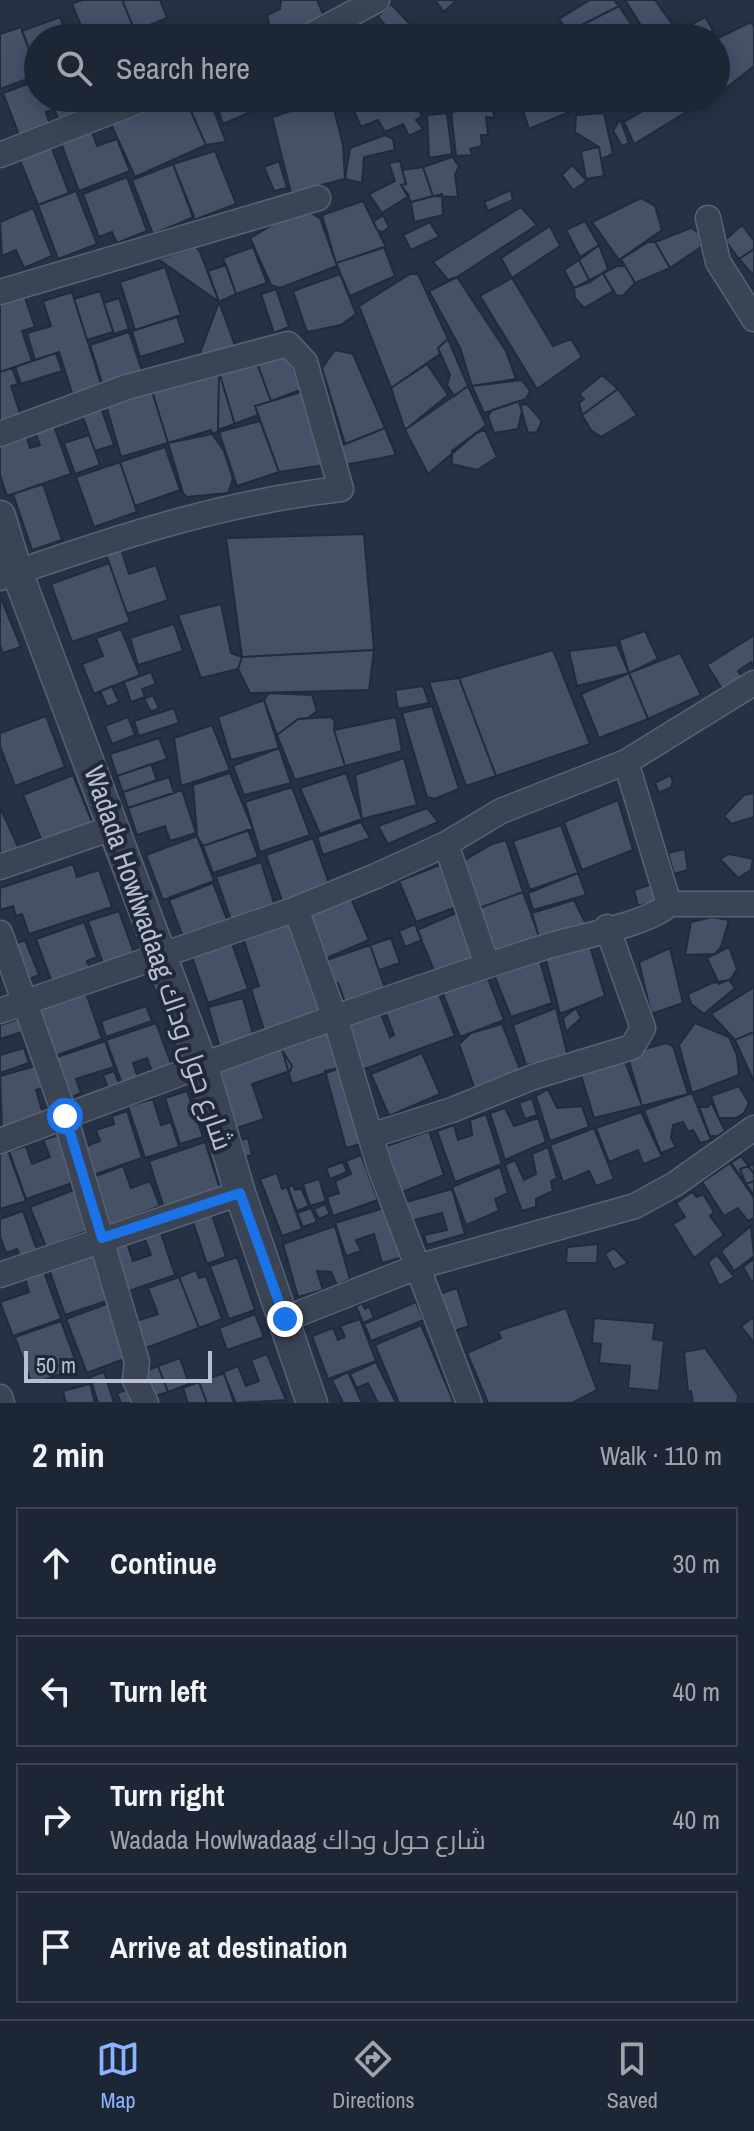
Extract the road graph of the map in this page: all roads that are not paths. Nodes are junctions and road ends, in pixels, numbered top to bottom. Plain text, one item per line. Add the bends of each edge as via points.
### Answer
1 (377, 0) edge
2 (332, 24) edge
3 (110, 112) edge
4 (0, 155) edge
5 (318, 198) dead end
6 (708, 218) dead end
7 (0, 292) edge
8 (754, 319) edge
9 (0, 434) edge
10 (0, 516) edge
11 (8, 575) edge
12 (754, 683) edge
13 (626, 762) junction
14 (115, 827) junction
15 (446, 844) junction
16 (0, 867) edge
17 (669, 904) junction
18 (754, 904) edge
19 (293, 910) junction
20 (607, 927) junction
21 (0, 933) edge
22 (160, 952) junction
23 (487, 965) junction
24 (26, 1002) junction
25 (0, 1011) edge
26 (333, 1018) junction
27 (202, 1064) junction
28 (65, 1116) junction
29 (754, 1128) edge
30 (370, 1136) junction
31 (0, 1141) edge
32 (240, 1193) junction
33 (102, 1238) junction
34 (417, 1267) junction
35 (0, 1275) edge
36 (285, 1319) junction
37 (0, 1397) edge
38 (2, 1403) edge
39 (146, 1403) edge
40 (312, 1403) edge
41 (469, 1403) edge

1 - 2 street
3 - 4 street
5 - 7 street
6 - 8 street via 718,262
9 - 11 street via 127,387 288,344 305,362 341,489 277,496 172,521
10 - 11 street, Wadada Howlwadaag شارع حول وداك
11 - 14 street, Wadada Howlwadaag شارع حول وداك
12 - 13 street
13 - 15 street via 501,811
13 - 17 street
14 - 16 street
14 - 22 street, Wadada Howlwadaag شارع حول وداك
15 - 19 street
15 - 23 street
17 - 18 street
17 - 20 street via 659,915
19 - 22 street
19 - 26 street
20 - 23 street
20 - 30 street via 643,1028 632,1047
21 - 24 street
22 - 24 street
22 - 27 street, Wadada Howlwadaag شارع حول وداك
23 - 26 street
24 - 25 street
24 - 28 street
26 - 27 street
26 - 30 street
27 - 28 street
27 - 32 street, Wadada Howlwadaag شارع حول وداك
28 - 31 street
28 - 33 street
29 - 34 street via 635,1206
30 - 34 street
32 - 33 street
32 - 36 street, Wadada Howlwadaag شارع حول وداك
33 - 35 street
33 - 39 street via 137,1362 135,1380
34 - 36 street
34 - 41 street
36 - 40 street, Wadada Howlwadaag شارع حول وداك
37 - 38 street

